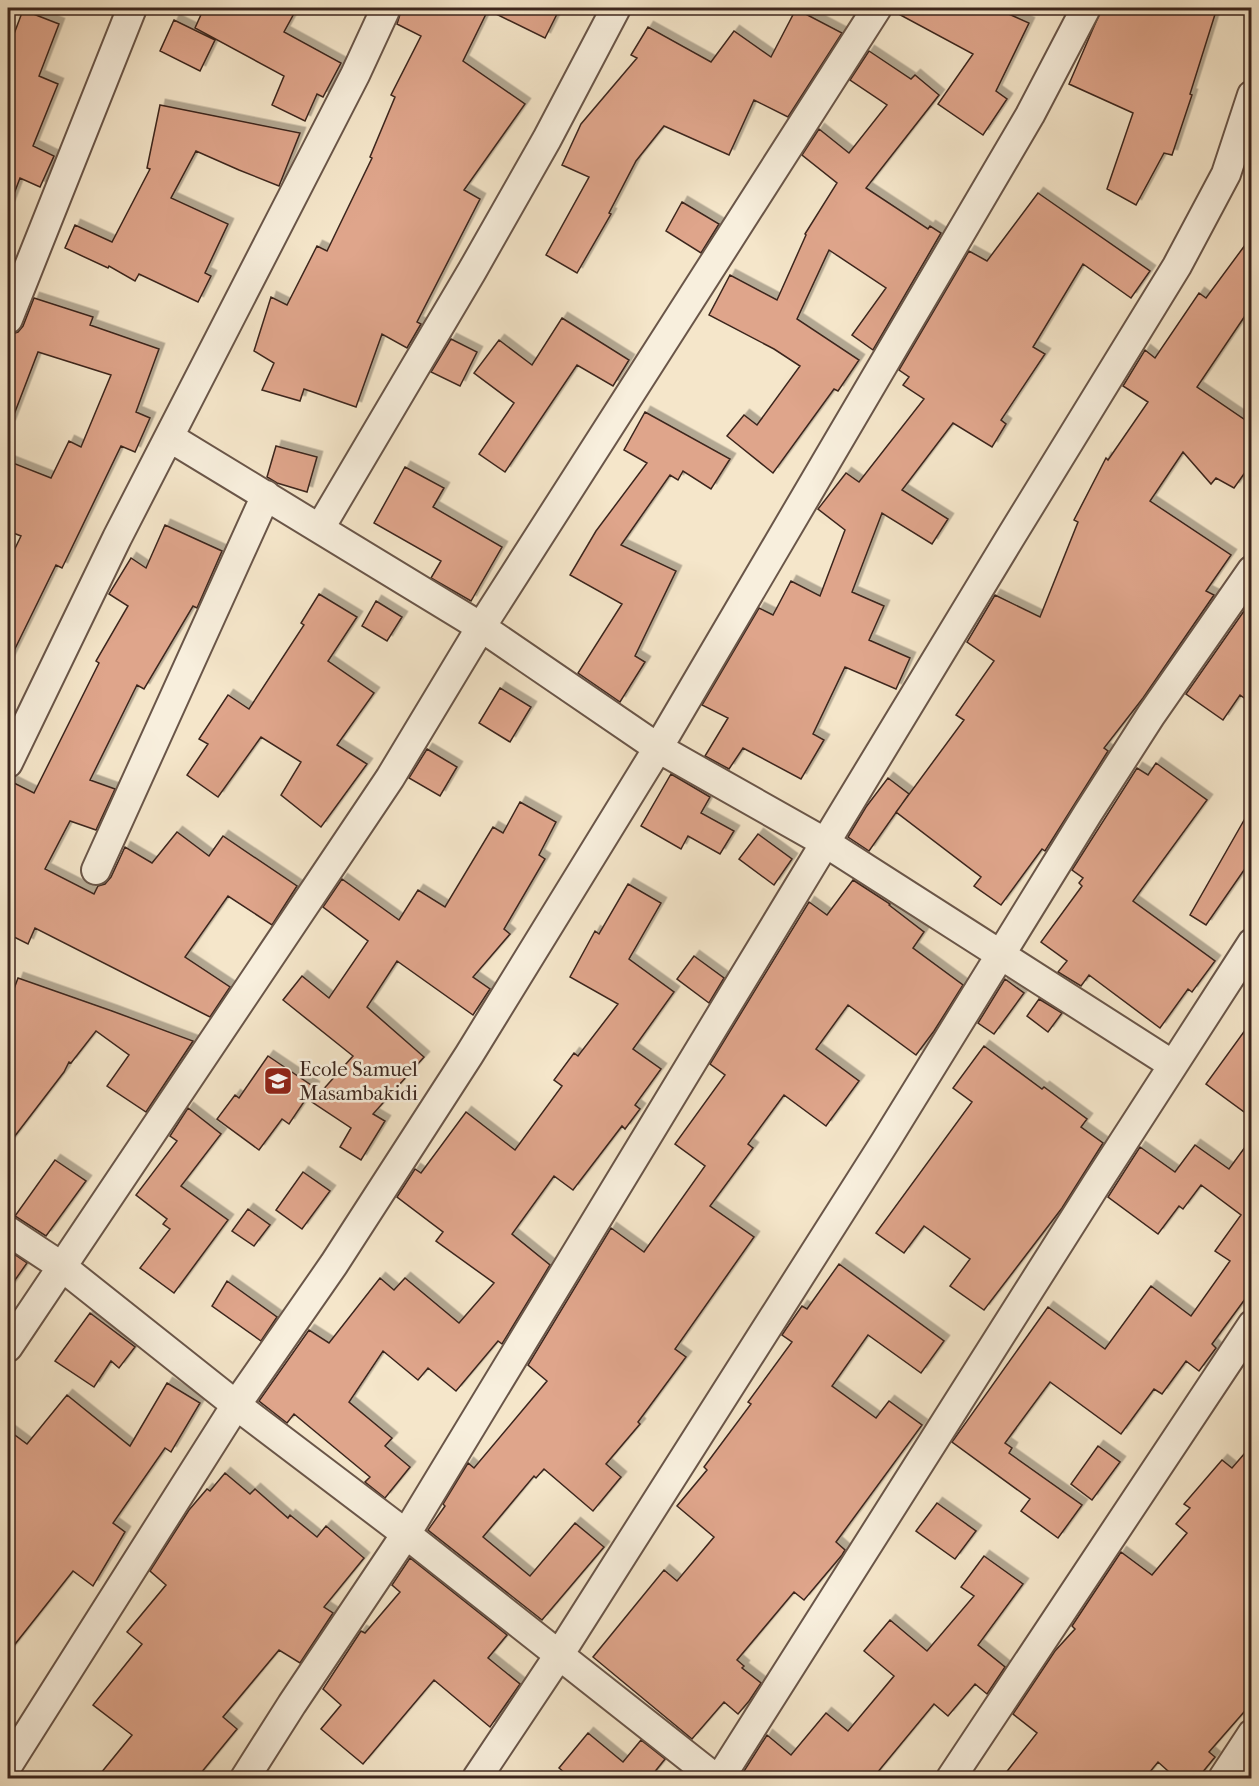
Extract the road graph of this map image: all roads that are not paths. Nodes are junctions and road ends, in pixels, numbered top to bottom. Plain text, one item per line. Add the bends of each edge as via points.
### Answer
1 (132, 8) edge
2 (386, 8) edge
3 (616, 8) edge
4 (877, 8) edge
5 (1086, 8) edge
6 (1251, 95) edge
7 (8, 319) edge
8 (169, 437) junction
9 (266, 495) junction
10 (320, 528) junction
11 (1251, 570) edge
12 (481, 627) junction
13 (658, 748) junction
14 (8, 763) edge
15 (825, 843) junction
16 (96, 870) dead end
17 (1251, 943) edge
18 (1000, 954) junction
19 (1173, 1065) junction
20 (8, 1231) edge
21 (61, 1266) junction
22 (1251, 1325) edge
23 (8, 1347) edge
24 (236, 1405) junction
25 (405, 1534) junction
26 (559, 1655) junction
27 (1251, 1734) edge
28 (8, 1765) edge
29 (245, 1779) edge
30 (477, 1779) edge
31 (715, 1779) edge
32 (720, 1779) edge
33 (951, 1779) edge
34 (1223, 1779) edge

1 - 7 street
2 - 8 street
3 - 10 street via 472,271
4 - 12 street
5 - 13 street via 1030,115
6 - 15 street via 1226,174 1177,266
8 - 9 street
8 - 14 street
9 - 10 street
9 - 16 street
10 - 12 street
11 - 18 street via 1151,715
12 - 13 street
12 - 21 street via 390,778
13 - 15 street
13 - 24 street via 469,1055 334,1264
15 - 18 street
15 - 25 street
17 - 19 street
18 - 19 street
18 - 26 street
19 - 32 street
20 - 21 street
21 - 23 street
21 - 24 street
22 - 33 street
24 - 25 street
24 - 28 street
25 - 26 street
25 - 29 street
26 - 30 street
26 - 31 street
27 - 34 street

